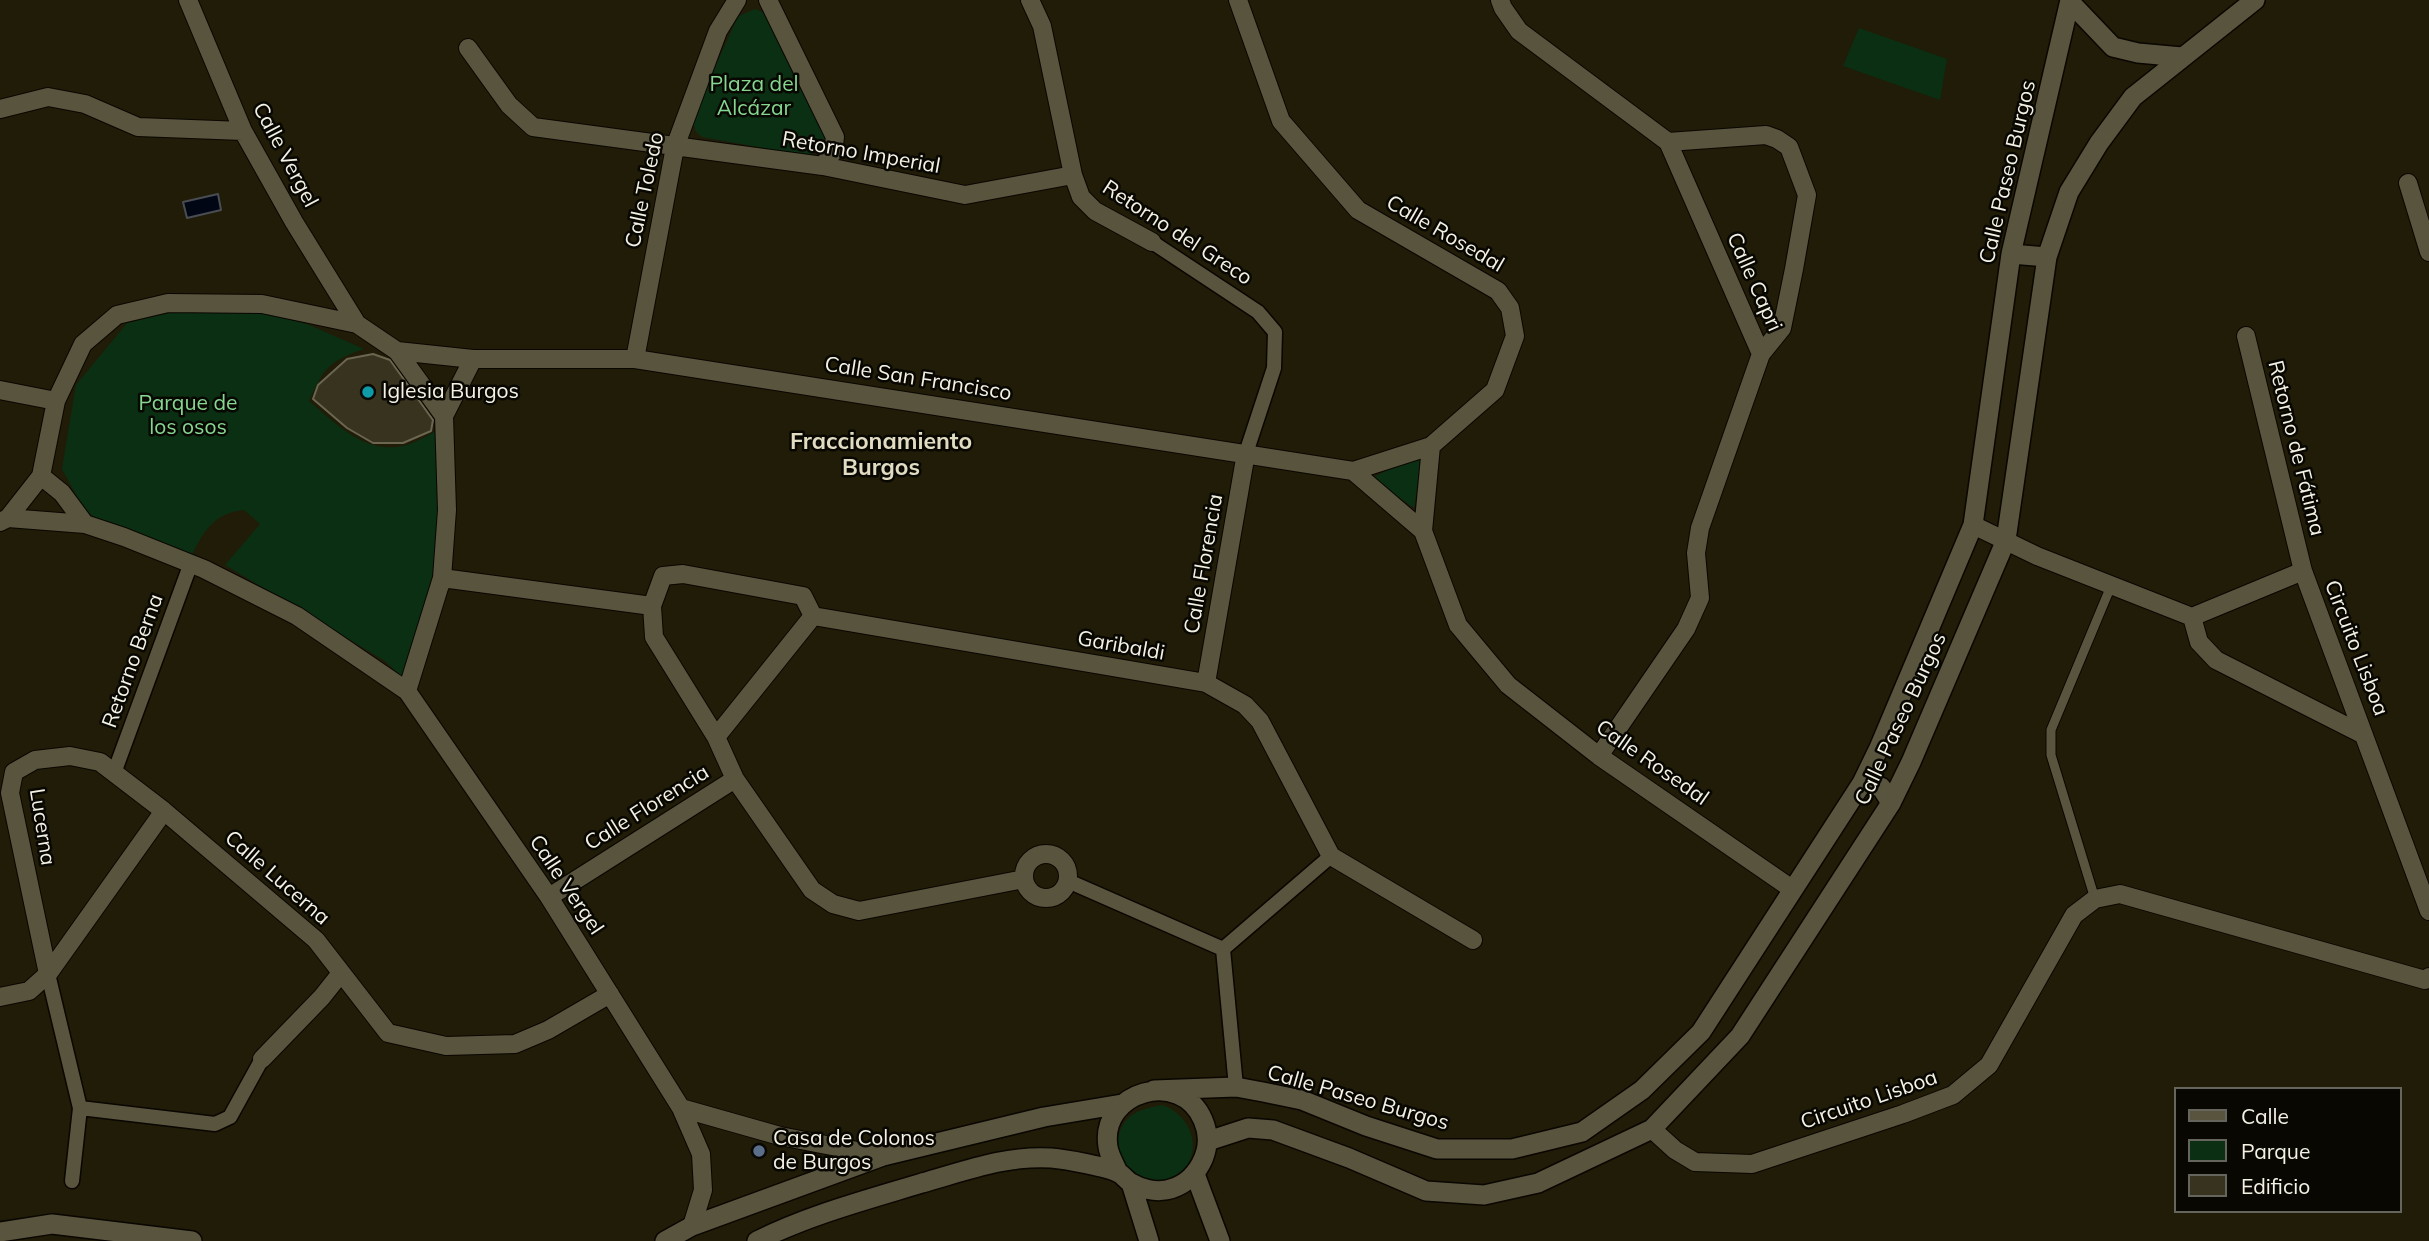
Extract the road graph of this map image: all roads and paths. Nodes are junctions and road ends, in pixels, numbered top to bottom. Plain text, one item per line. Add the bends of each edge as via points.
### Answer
1 (188, 0) edge
2 (737, 0) edge
3 (768, 0) edge
4 (1030, 0) edge
5 (1238, 0) edge
6 (1500, 0) edge
7 (2255, 0) edge
8 (2070, 1) edge
9 (468, 48) dead end
10 (2182, 57) junction
11 (0, 109) edge
12 (243, 131) junction
13 (1668, 142) junction
14 (675, 147) junction
15 (823, 166) junction
16 (1073, 175) junction
17 (2408, 183) dead end
18 (1152, 242) joint
19 (2429, 252) edge
20 (2011, 254) junction
21 (2047, 257) junction
22 (357, 324) junction
23 (2246, 336) dead end
24 (397, 351) junction
25 (1761, 354) junction
26 (473, 359) junction
27 (635, 359) junction
28 (0, 390) edge
29 (56, 401) junction
30 (444, 416) junction
31 (1431, 446) junction
32 (1246, 453) junction
33 (1353, 471) junction
34 (40, 476) junction
35 (4, 520) edge
36 (85, 524) junction
37 (1973, 525) junction
38 (1423, 531) junction
39 (2006, 540) junction
40 (191, 564) junction
41 (2302, 571) junction
42 (442, 578) junction
43 (2111, 586) junction
44 (652, 606) junction
45 (813, 616) junction
46 (2192, 618) junction
47 (1206, 684) junction
48 (407, 691) junction
49 (2364, 735) junction
50 (716, 737) junction
51 (1879, 748) junction
52 (1599, 756) junction
53 (1911, 762) junction
54 (114, 773) junction
55 (735, 779) junction
56 (1862, 783) junction
57 (1891, 803) junction
58 (164, 811) junction
59 (1331, 856) junction
60 (1024, 879) junction
61 (1068, 881) junction
62 (1792, 888) junction
63 (549, 897) junction
64 (2095, 899) junction
65 (2429, 911) edge
66 (1473, 940) dead end
67 (1223, 949) junction
68 (341, 973) junction
69 (48, 974) junction
70 (2429, 977) edge
71 (610, 994) junction
72 (0, 997) edge
73 (262, 1059) joint
74 (1236, 1087) junction
75 (1154, 1090) junction
76 (1122, 1104) junction
77 (80, 1108) junction
78 (681, 1108) junction
79 (1652, 1129) junction
80 (1208, 1140) junction
81 (883, 1156) junction
82 (1195, 1174) junction
83 (1124, 1178) junction
84 (72, 1181) dead end
85 (692, 1226) junction
86 (0, 1232) edge
87 (180, 1240) edge
88 (664, 1241) edge
89 (757, 1241) edge
90 (1149, 1241) edge
91 (1220, 1241) edge

1 - 12 street, Calle Vergel
2 - 14 street, Calle Toledo via 718,31
3 - 15 street via 835,137 833,152
4 - 16 street, Retorno del Greco via 1042,26
5 - 31 street, Calle Rosedal via 1281,121 1358,210 1498,291 1510,308 1515,336 1495,390
6 - 13 street, Calle Capri via 1519,31
7 - 10 street, Calle Paseo Burgos
8 - 10 street via 2113,47
8 - 20 street, Calle Paseo Burgos
9 - 14 street, Retorno Imperial via 509,105 533,127
10 - 21 street, Calle Paseo Burgos via 2133,97 2099,143 2069,192
11 - 12 street via 48,97 85,104 138,127
12 - 22 street, Calle Vergel
13 - 25 street, Calle Capri
13 - 25 street via 1766,135 1789,147 1807,195 1782,328
14 - 15 street, Retorno Imperial
14 - 27 street, Calle Toledo
15 - 16 street, Retorno Imperial via 965,195
16 - 18 street, Retorno del Greco via 1080,197 1095,211
17 - 19 street
18 - 32 street, Retorno del Greco via 1258,312 1275,332 1274,368
20 - 21 street
20 - 37 street, Calle Paseo Burgos
21 - 39 street, Calle Paseo Burgos
22 - 24 street
22 - 29 street via 262,304 168,303 117,314 83,344
23 - 41 street, Retorno de Fátima
24 - 26 street, Calle San Francisco
24 - 30 street
25 - 52 street, Calle Capri via 1700,528 1696,553 1700,598 1686,629
26 - 27 street, Calle San Francisco
26 - 30 street
27 - 32 street, Calle San Francisco
28 - 29 street
29 - 34 street
30 - 42 street via 447,510
31 - 33 street, Calle San Francisco
31 - 38 street, Calle Rosedal
32 - 33 street, Calle San Francisco
32 - 47 street, Calle Florencia
33 - 38 street
34 - 35 street
34 - 36 street via 62,493
35 - 36 street
36 - 40 street
37 - 39 street
37 - 51 street, Calle Paseo Burgos
38 - 52 street, Calle Rosedal via 1458,625 1508,685
39 - 43 street
39 - 53 street, Calle Paseo Burgos
40 - 48 street via 297,616
40 - 54 street, Retorno Berna
41 - 46 street, Circuito Lisboa
41 - 49 street, Circuito Lisboa
42 - 44 street
42 - 48 street
43 - 46 street
43 - 64 lane via 2051,730 2051,755
44 - 45 street via 663,576 683,574 803,596
44 - 50 street via 654,637
45 - 47 street, Garibaldi
45 - 50 street
46 - 49 street, Circuito Lisboa via 2199,642 2216,660
47 - 59 street, Garibaldi via 1245,705 1260,720
48 - 63 street, Calle Vergel
49 - 65 street, Circuito Lisboa
50 - 55 street
51 - 53 street via 1890,763
51 - 56 street, Calle Paseo Burgos
52 - 62 street, Calle Rosedal
53 - 57 street, Calle Paseo Burgos
54 - 58 street, Lucerna
54 - 69 street, Lucerna via 100,762 70,756 35,760 14,772 10,793
55 - 60 street via 811,890 833,904 859,911
55 - 63 street, Calle Florencia
56 - 57 street via 1881,787
56 - 62 street, Calle Paseo Burgos
57 - 79 street, Calle Paseo Burgos via 1740,1036
58 - 68 street, Calle Lucerna via 316,940
58 - 69 street
59 - 66 street
59 - 67 street
60 - 61 street via 1031,893 1045,898 1060,894
60 - 61 street via 1032,859 1047,854 1061,860
61 - 67 street
62 - 74 street, Calle Paseo Burgos via 1701,1032 1642,1090 1582,1132 1512,1149 1437,1149 1302,1100
63 - 71 street, Calle Vergel
64 - 70 street via 2120,894 2425,980
64 - 79 street, Circuito Lisboa via 2074,915 1989,1065 1953,1095 1752,1164 1695,1162
67 - 74 street
68 - 71 street, Calle Lucerna via 388,1033 446,1046 515,1044
68 - 73 street
69 - 72 street via 29,991
69 - 77 street
71 - 78 street, Calle Vergel
73 - 77 street via 230,1117 215,1125
74 - 75 street, Calle Paseo Burgos
75 - 76 street
75 - 80 street via 1174,1093 1192,1103
76 - 81 street via 1044,1117
76 - 83 street via 1110,1124 1108,1147
77 - 84 street
78 - 81 street via 780,1136
78 - 85 street, Calle Vergel via 701,1154 703,1190
79 - 80 street, Calle Paseo Burgos via 1538,1183 1484,1195 1426,1191 1273,1130 1248,1128
80 - 82 street
81 - 85 street
82 - 83 street via 1182,1185 1165,1190 1148,1190
82 - 91 street
83 - 89 street via 1052,1158 1006,1159 835,1209
83 - 90 street
85 - 88 street
86 - 87 street via 52,1224

